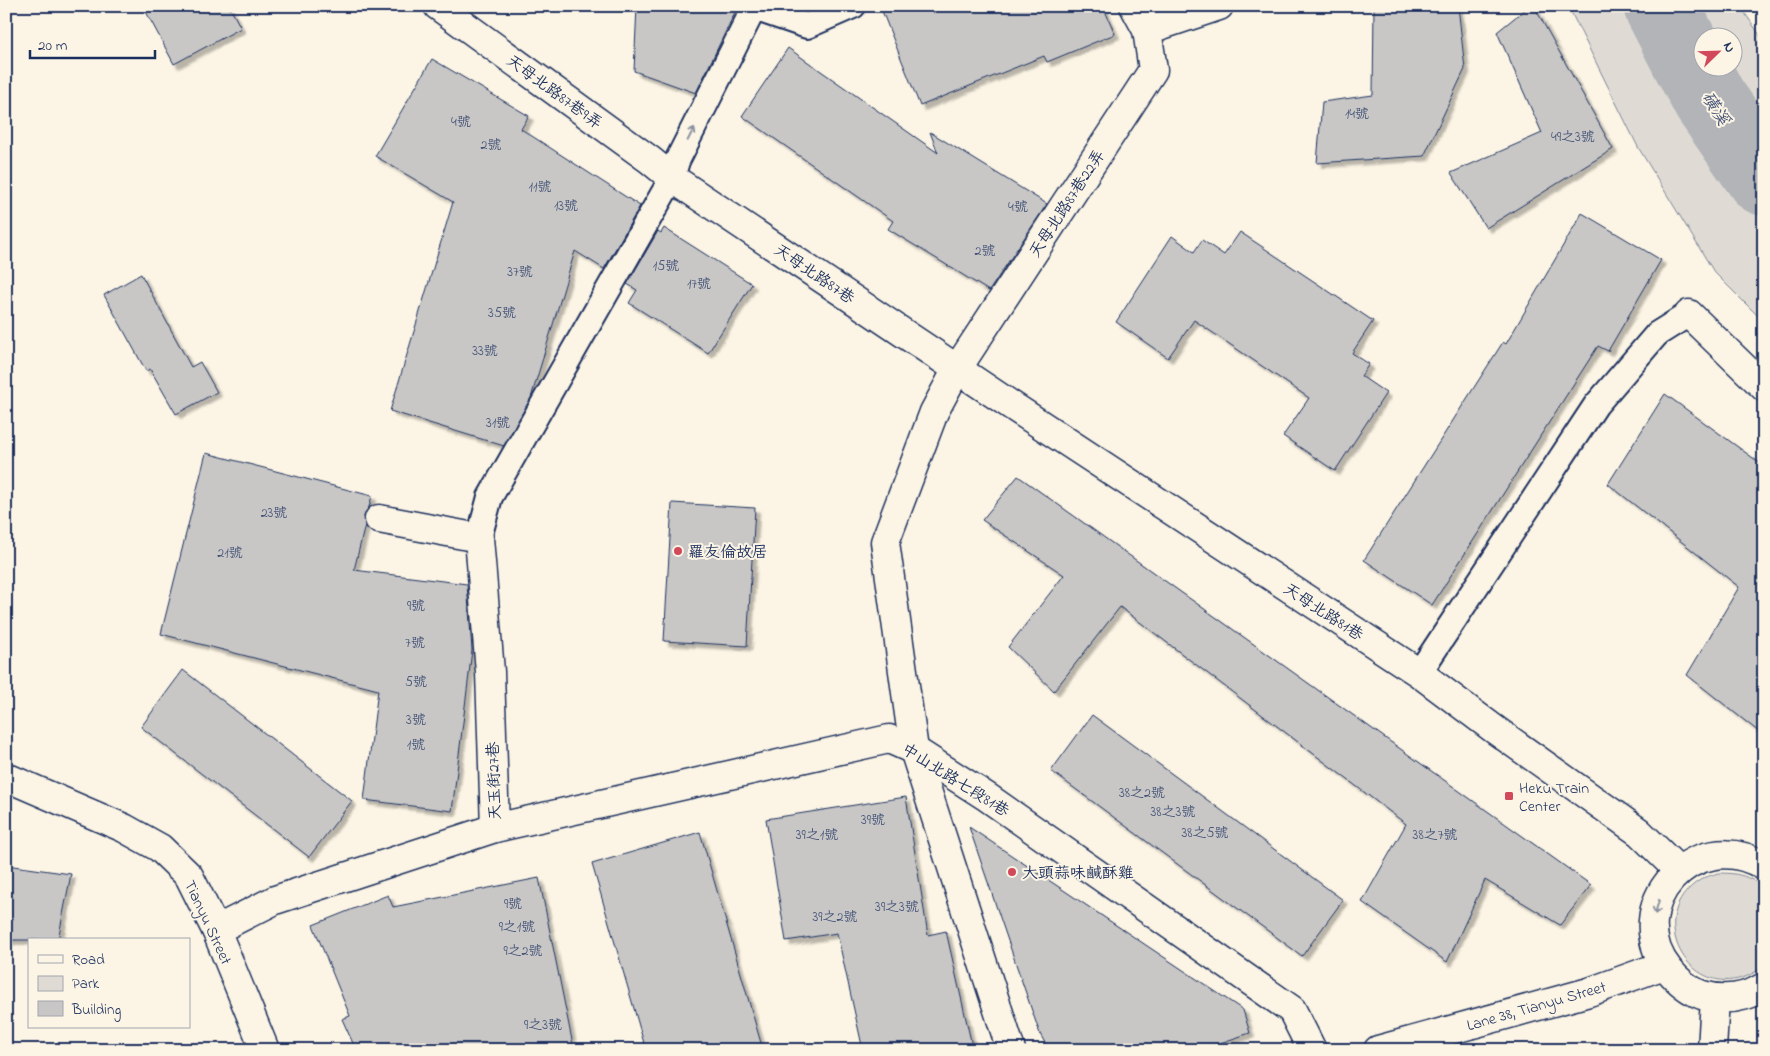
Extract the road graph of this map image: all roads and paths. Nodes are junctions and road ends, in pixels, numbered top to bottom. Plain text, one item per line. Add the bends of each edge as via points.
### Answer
1 (438, 6) edge
2 (853, 6) edge
3 (1134, 6) edge
4 (1219, 6) edge
5 (754, 7) edge
6 (1147, 30) junction
7 (672, 178) junction
8 (1689, 314) joint
9 (957, 369) junction
10 (1764, 387) edge
11 (379, 518) dead end
12 (479, 538) junction
13 (1419, 673) junction
14 (914, 750) junction
15 (6, 778) edge
16 (495, 828) junction
17 (1761, 859) edge
18 (1678, 871) junction
19 (216, 930) junction
20 (1664, 965) junction
21 (1764, 988) edge
22 (1715, 998) junction
23 (265, 1050) edge
24 (1011, 1050) edge
25 (1312, 1050) edge
26 (1378, 1050) edge
27 (1712, 1050) edge

1 - 7 street, 天母北路87巷9弄
2 - 5 lane via 807,26
3 - 6 street, 天母北路87巷22弄
4 - 6 street
7 -> 5 lane via 677,161
6 - 9 street, 天母北路87巷22弄 via 1153,70
7 - 9 street, 天母北路87巷
7 - 12 lane via 490,497
8 - 10 street
8 - 13 lane via 1658,334 1596,405
9 - 13 street, 天母北路81巷
9 - 14 street, 天母北路87巷22弄 via 934,412 885,542
11 - 12 street
12 - 16 street, 天玉街27巷 via 490,672
13 - 18 street, 天母北路81巷 via 1639,832
14 - 16 street, 中山北路七段81巷 via 889,739
14 - 24 street, 天母北路87巷22弄
14 - 25 street, 中山北路七段81巷 via 987,797 1292,1010
15 - 19 street, Tianyu Street via 124,828 160,848 189,876
16 - 19 street, 天玉街27巷 via 275,900
17 - 18 street via 1716,854 1696,860
18 -> 20 street via 1665,886 1656,905 1653,926 1656,946
19 - 23 street, Tianyu Street
20 - 22 street via 1677,981 1695,992
20 - 26 street, Lane 38, Tianyu Street via 1589,992
21 - 22 street via 1736,998
22 - 27 street

